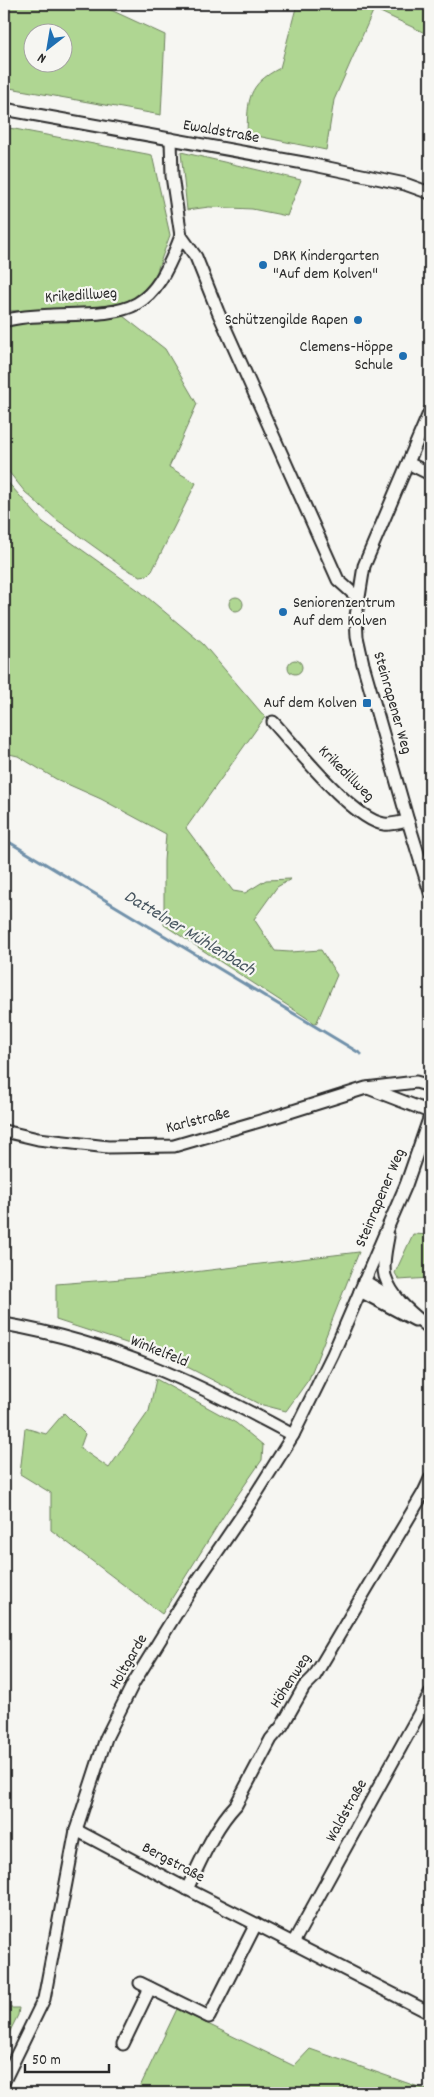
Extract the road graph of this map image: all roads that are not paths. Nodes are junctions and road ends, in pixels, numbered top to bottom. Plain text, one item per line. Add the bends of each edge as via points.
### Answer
1 (4, 109) edge
2 (171, 139) junction
3 (430, 193) edge
4 (182, 236) junction
5 (4, 321) edge
6 (430, 411) edge
7 (408, 463) junction
8 (430, 474) edge
9 (358, 598) junction
10 (274, 722) dead end
11 (408, 821) junction
12 (430, 892) edge
13 (430, 1086) edge
14 (366, 1088) junction
15 (430, 1112) edge
16 (430, 1116) edge
17 (4, 1131) edge
18 (391, 1218) junction
19 (362, 1286) junction
20 (400, 1303) junction
21 (4, 1324) edge
22 (429, 1327) edge
23 (293, 1435) junction
24 (430, 1479) edge
25 (427, 1494) edge
26 (430, 1694) edge
27 (76, 1830) junction
28 (186, 1889) junction
29 (256, 1924) junction
30 (293, 1943) junction
31 (430, 2013) edge
32 (123, 2044) dead end
33 (4, 2081) edge

1 - 2 street, Ewaldstraße
2 - 3 street, Ewaldstraße via 389,181
2 - 4 street via 172,176
4 - 5 street, Krikedillweg via 158,285 142,302 121,311 100,314 38,316
4 - 9 street via 196,257 338,580
6 - 7 street, Steinrapener Weg
7 - 8 street
7 - 9 street, Steinrapener Weg via 364,566
9 - 11 street, Steinrapener Weg via 357,637 363,664
10 - 11 street, Krikedillweg via 365,817 385,824
11 - 12 street, Steinrapener Weg
13 - 14 street, Karlstraße via 416,1082
14 - 15 street
14 - 17 street, Karlstraße via 174,1146 108,1147
16 - 18 street, Steinrapener Weg
18 - 19 street, Steinrapener Weg
18 - 20 street via 384,1260 385,1276
19 - 20 street
19 - 22 street via 398,1313
19 - 23 street, Holtgarde
20 - 22 street
21 - 23 street, Winkelfeld via 48,1332 112,1350 171,1373
23 - 27 street, Holtgarde via 134,1682 106,1738
24 - 25 street, Höhenweg
25 - 28 street, Höhenweg via 314,1677 304,1686 271,1739
26 - 30 street, Waldstraße
27 - 28 street, Bergstraße
27 - 33 street, Holtgarde via 44,1999
28 - 29 street, Bergstraße
29 - 30 street, Bergstraße
29 - 32 street via 208,2017 145,1985
30 - 31 street, Bergstraße

